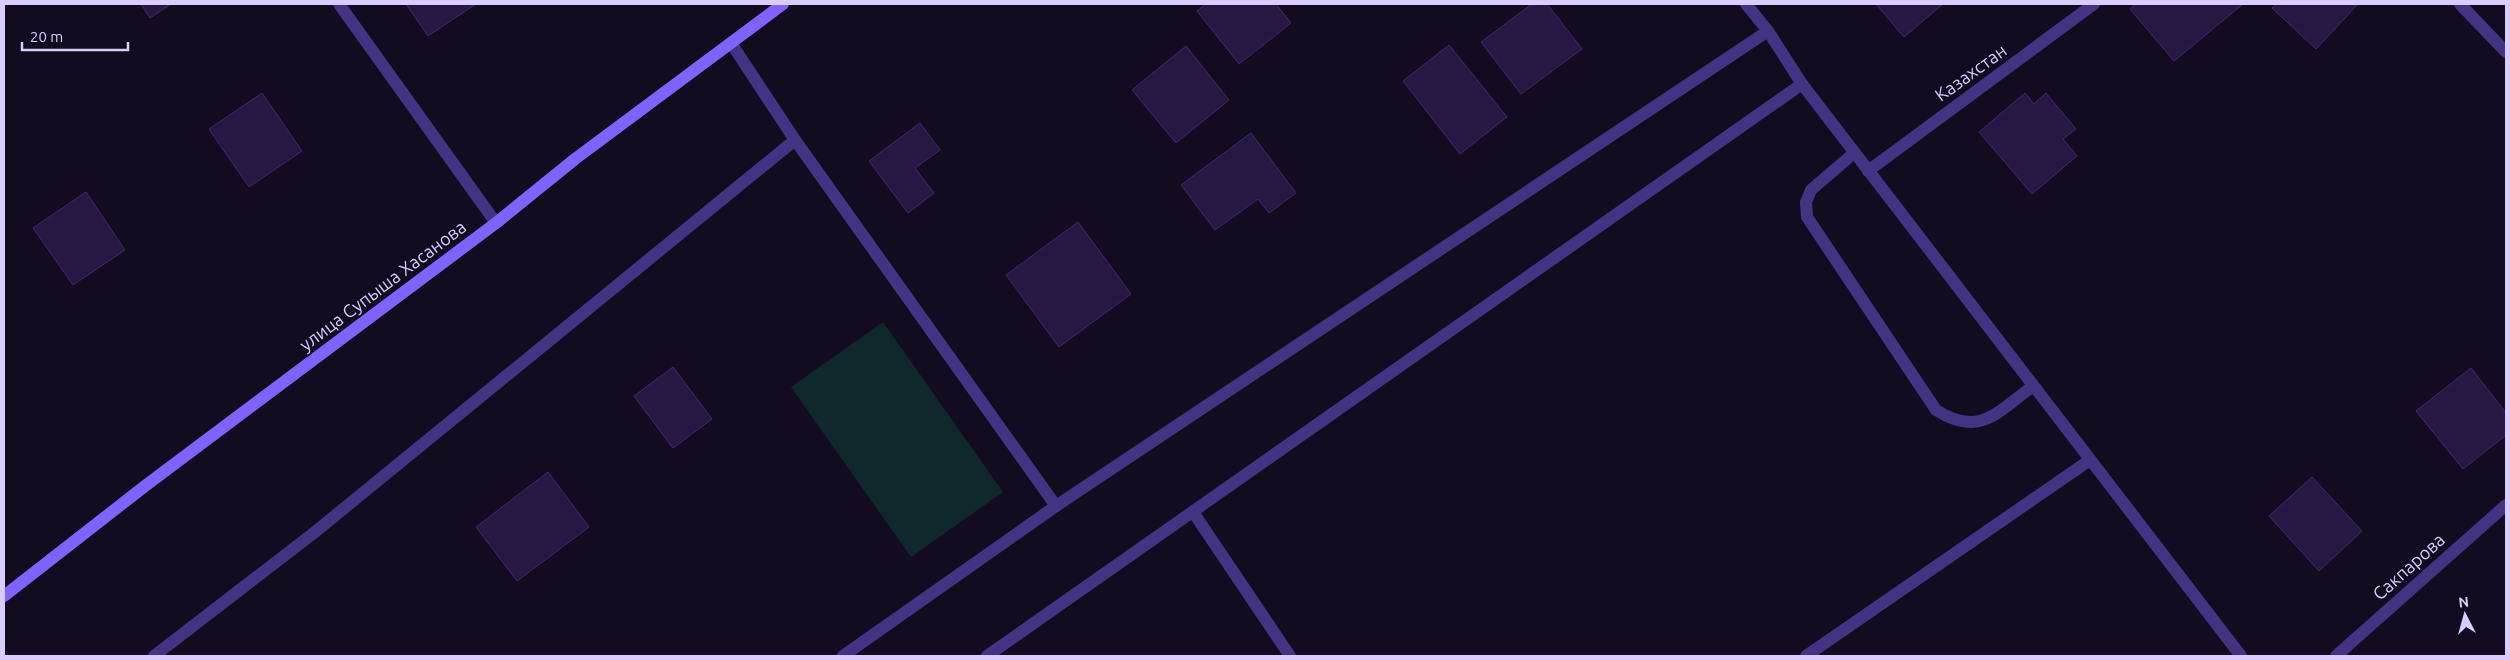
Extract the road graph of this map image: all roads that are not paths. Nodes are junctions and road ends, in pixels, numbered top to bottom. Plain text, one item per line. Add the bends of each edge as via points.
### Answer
1 (339, 4) edge
2 (784, 4) edge
3 (1746, 4) edge
4 (2094, 4) edge
5 (2460, 4) edge
6 (1768, 31) junction
7 (731, 43) junction
8 (2506, 52) edge
9 (1802, 84) junction
10 (795, 140) junction
11 (1854, 152) junction
12 (1868, 171) junction
13 (496, 223) junction
14 (2033, 386) junction
15 (2090, 460) junction
16 (2506, 505) edge
17 (1056, 506) junction
18 (1193, 512) junction
19 (4, 596) edge
20 (154, 656) edge
21 (843, 656) edge
22 (987, 656) edge
23 (1290, 656) edge
24 (1806, 656) edge
25 (2241, 656) edge
26 (2336, 656) edge

1 - 13 street
2 - 7 street, улица Супыша Хасанова
3 - 6 street
4 - 12 street, Казахстан
5 - 8 street
6 - 9 street
6 - 17 street
7 - 10 street
7 - 13 street, улица Супыша Хасанова via 574,159
9 - 11 street
9 - 18 street
10 - 17 street
10 - 20 street via 315,532
11 - 12 street
11 - 14 street via 1811,190 1806,202 1806,217 1936,410 1952,420 1971,424 1986,419
12 - 14 street
13 - 19 street, улица Супыша Хасанова
14 - 15 street
15 - 24 street
15 - 25 street
16 - 26 street, Сакпарова
17 - 21 street
18 - 22 street
18 - 23 street

